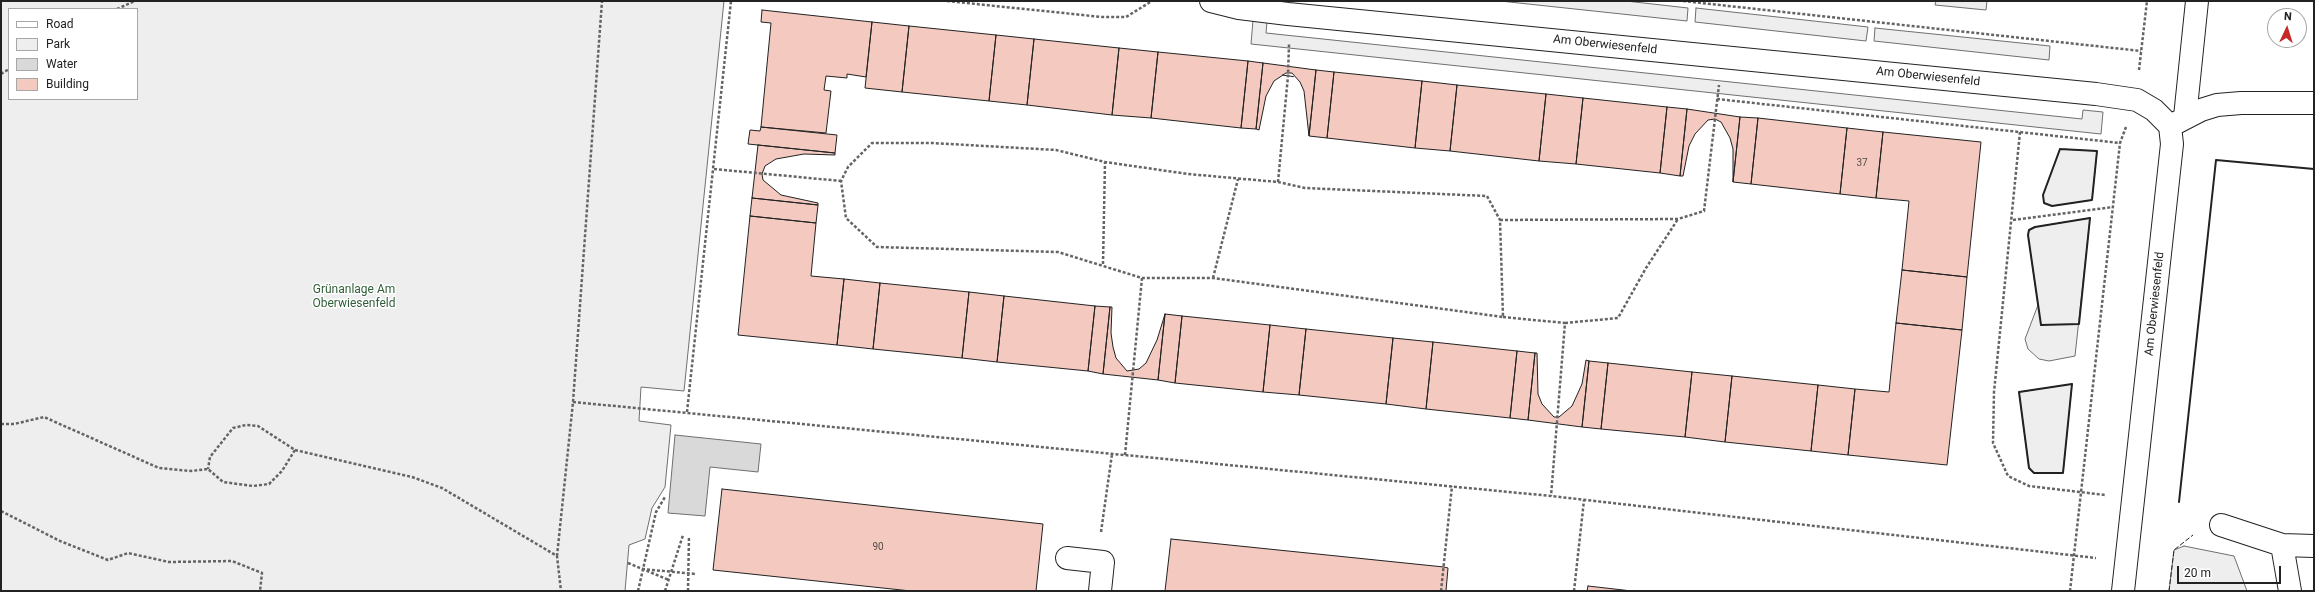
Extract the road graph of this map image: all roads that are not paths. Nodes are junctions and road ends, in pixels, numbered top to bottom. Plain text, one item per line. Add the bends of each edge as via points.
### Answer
1 (1211, 1) edge
2 (2197, 1) edge
3 (2314, 103) edge
4 (2178, 122) junction
5 (2221, 525) dead end
6 (2282, 545) junction
7 (2314, 546) edge
8 (1067, 558) dead end
9 (1100, 591) edge
10 (2123, 591) edge
11 (2290, 591) edge

1 - 4 street, Am Oberwiesenfeld via 1239,8 1288,14 2096,94 2137,100
2 - 4 street
3 - 4 street via 2225,104 2201,110
4 - 10 street, Am Oberwiesenfeld via 2172,144
5 - 6 street
6 - 7 street
6 - 11 street
8 - 9 street via 1103,562

